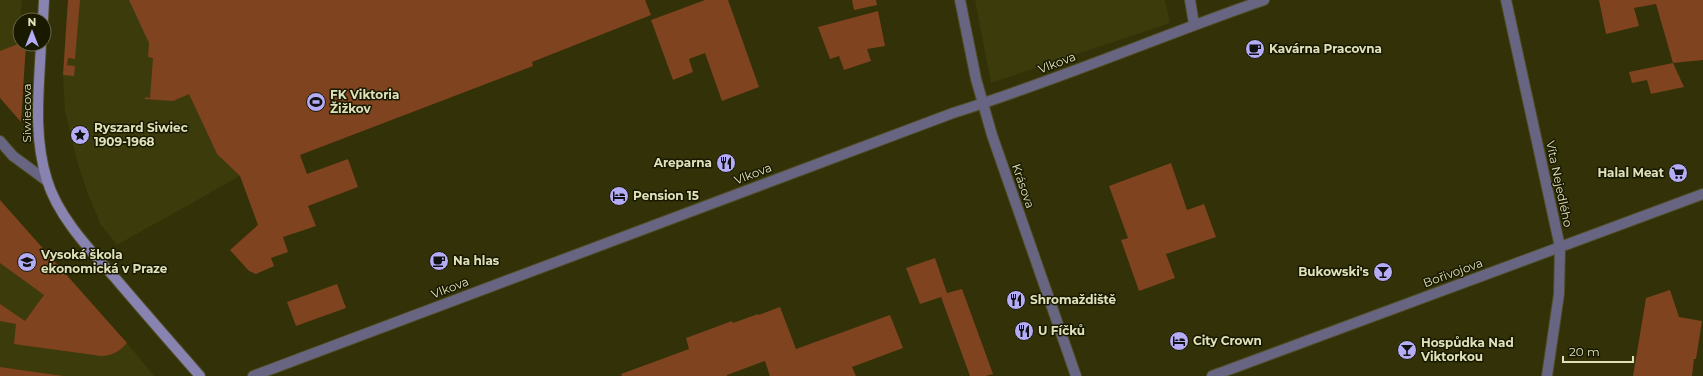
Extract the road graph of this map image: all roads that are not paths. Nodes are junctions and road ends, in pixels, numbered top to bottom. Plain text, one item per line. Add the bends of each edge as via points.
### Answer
1 (44, 0) edge
2 (960, 0) edge
3 (1190, 0) edge
4 (1264, 0) edge
5 (1506, 0) edge
6 (43, 12) edge
7 (1194, 24) junction
8 (41, 52) edge
9 (983, 104) junction
10 (0, 142) edge
11 (47, 181) junction
12 (1703, 194) edge
13 (1560, 247) junction
14 (200, 376) edge
15 (253, 376) edge
16 (1076, 376) edge
17 (1212, 376) edge
18 (1547, 376) edge

1 - 6 street
2 - 9 street, Krásova
3 - 7 street
4 - 7 street, Vlkova
5 - 13 street, Víta Nejedlého
7 - 9 street, Vlkova
8 - 11 street, Siwiecova via 37,120
9 - 15 street, Vlkova via 953,113
9 - 16 street, Krásova
10 - 11 street via 13,156
11 - 14 street, Siwiecova via 62,211 82,240
12 - 13 street, Bořivojova
13 - 17 street, Bořivojova
13 - 18 street, Víta Nejedlého via 1558,294

